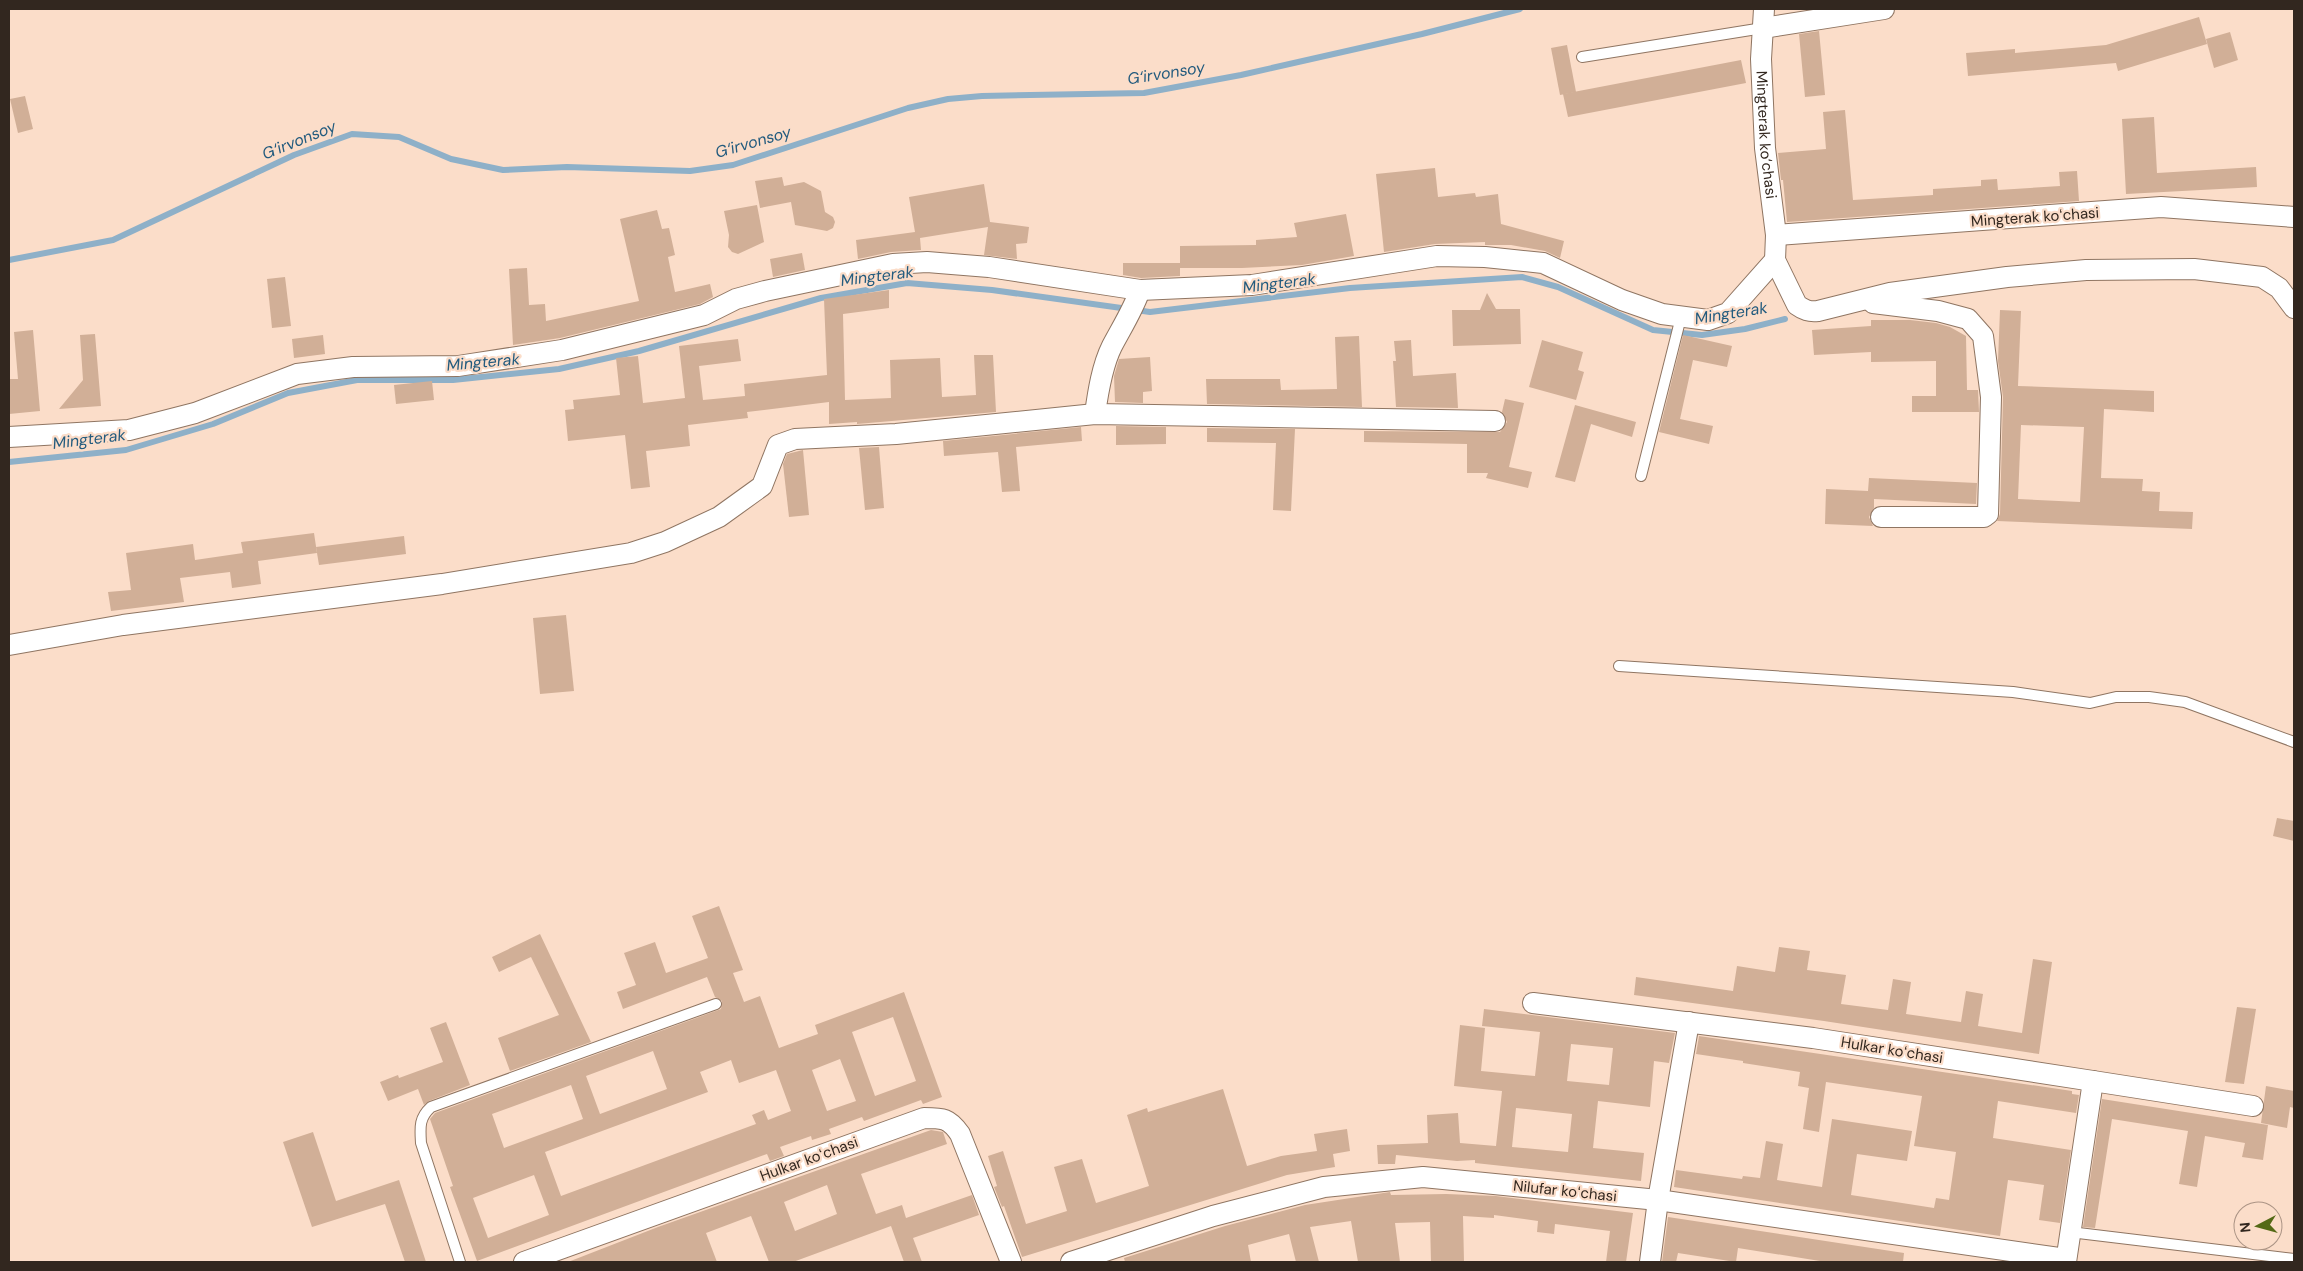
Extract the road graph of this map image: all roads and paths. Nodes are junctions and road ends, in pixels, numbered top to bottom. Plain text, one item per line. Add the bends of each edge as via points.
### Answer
1 (1884, 9) edge
2 (1763, 18) edge
3 (1582, 57) dead end
4 (2294, 217) edge
5 (1776, 236) junction
6 (1775, 260) junction
7 (1138, 296) junction
8 (1859, 301) junction
9 (2294, 308) edge
10 (1681, 317) junction
11 (1095, 414) junction
12 (1494, 421) dead end
13 (9, 437) edge
14 (1641, 476) dead end
15 (1881, 516) dead end
16 (9, 645) edge
17 (1619, 666) dead end
18 (2294, 742) edge
19 (1533, 1003) dead end
20 (716, 1004) dead end
21 (1690, 1022) junction
22 (2093, 1081) junction
23 (2253, 1106) dead end
24 (1658, 1200) junction
25 (2070, 1232) junction
26 (2294, 1259) edge
27 (2066, 1261) edge
28 (460, 1262) edge
29 (524, 1262) edge
30 (1011, 1262) edge
31 (1071, 1262) edge
32 (1650, 1262) edge

1 - 2 street
2 - 3 lane
2 - 5 street, Mingterak ko‘chasi via 1761,58 1765,148
4 - 5 street, Mingterak koʻchasi via 2161,208
5 - 6 street, Mingterak ko‘chasi
6 - 8 street via 1797,305 1809,312
6 - 10 street via 1728,313 1708,320
7 - 10 street via 1252,285 1437,256 1485,257 1543,263 1622,300
7 - 11 street via 1109,354
7 - 13 street via 989,267 928,262 893,264 765,291 704,314 562,350 458,366 353,367 297,374 195,413 129,430
8 - 9 street via 1890,293 2007,277 2086,270 2194,269 2262,277 2279,288
8 - 15 street via 1938,311 1968,319 1983,336 1991,397 1988,514 1984,517
10 - 14 lane
11 - 12 street
11 - 16 street via 888,435 795,439 778,446 762,486 719,517 631,553 442,584 124,625
17 - 18 lane via 2013,692 2090,703 2116,697 2149,696 2185,702
19 - 21 street, Hulkar koʻchasi
20 - 28 lane via 431,1107 422,1115 421,1143
21 - 22 street, Hulkar koʻchasi
21 - 24 street
22 - 23 street, Hulkar koʻchasi
22 - 25 street
24 - 27 street, Nilufar koʻchasi
24 - 31 street, Nilufar koʻchasi via 1423,1177 1324,1188 1213,1216
24 - 32 street
25 - 26 lane
25 - 27 street
29 - 30 street, Hulkar koʻchasi via 924,1118 952,1122 960,1134

